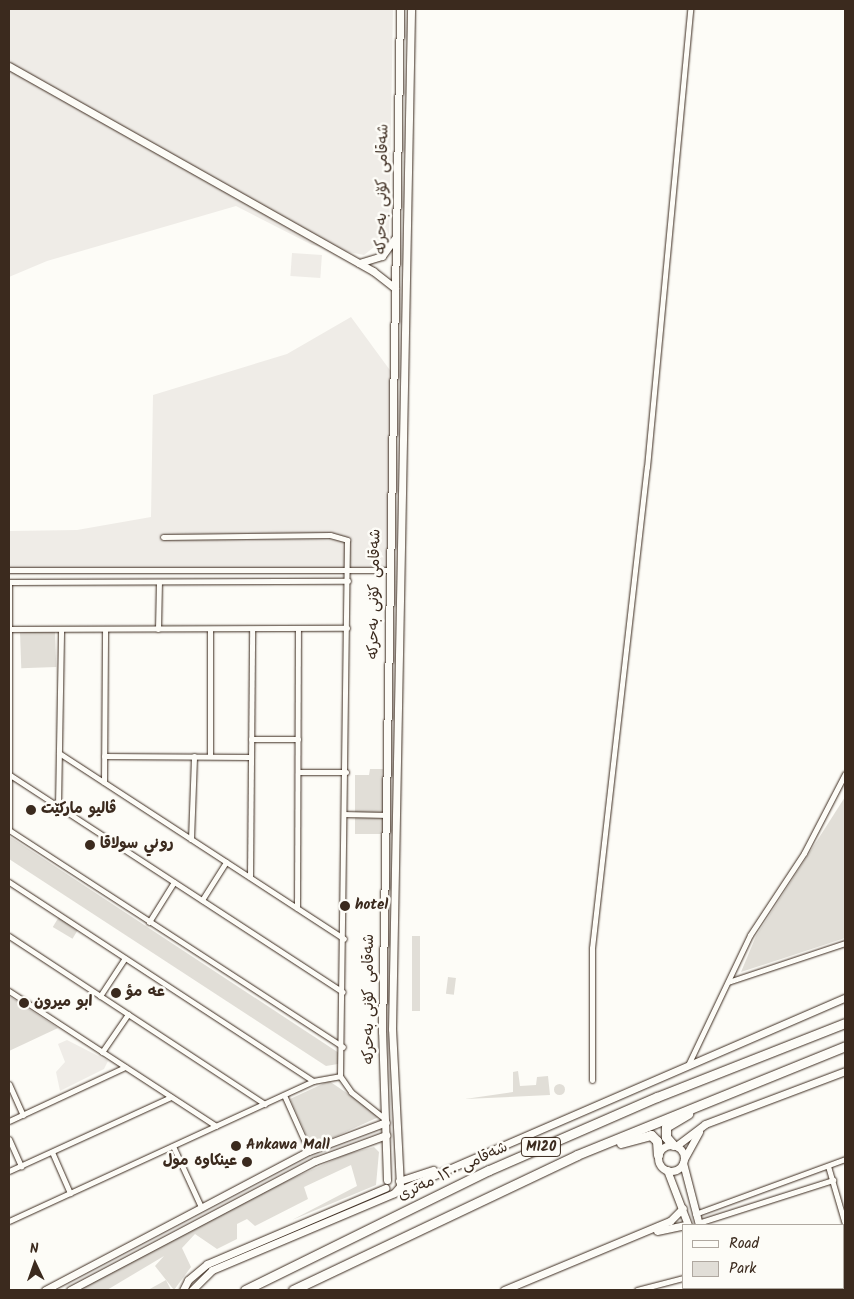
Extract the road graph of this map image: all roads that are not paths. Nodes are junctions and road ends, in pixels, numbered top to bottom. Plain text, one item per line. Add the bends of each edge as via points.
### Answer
1 (400, 9) edge
2 (411, 9) edge
3 (690, 9) edge
4 (9, 66) edge
5 (396, 233) junction
6 (356, 263) junction
7 (395, 288) junction
8 (163, 537) dead end
9 (9, 570) edge
10 (390, 570) junction
11 (348, 571) junction
12 (348, 581) junction
13 (9, 582) edge
14 (159, 582) junction
15 (298, 628) junction
16 (348, 628) junction
17 (61, 629) junction
18 (105, 629) junction
19 (158, 629) junction
20 (210, 629) junction
21 (252, 629) junction
22 (10, 630) junction
23 (9, 691) edge
24 (251, 739) junction
25 (298, 739) junction
26 (59, 753) junction
27 (104, 756) junction
28 (194, 756) junction
29 (210, 756) junction
30 (251, 757) junction
31 (298, 772) junction
32 (346, 772) junction
33 (845, 774) edge
34 (10, 775) junction
35 (104, 782) junction
36 (58, 806) junction
37 (346, 814) junction
38 (386, 815) junction
39 (9, 830) edge
40 (191, 839) junction
41 (226, 862) junction
42 (250, 877) junction
43 (9, 882) edge
44 (174, 882) junction
45 (202, 900) junction
46 (297, 908) junction
47 (150, 922) junction
48 (9, 936) edge
49 (344, 939) junction
50 (845, 943) edge
51 (125, 958) junction
52 (728, 982) junction
53 (9, 991) edge
54 (343, 992) junction
55 (100, 996) junction
56 (845, 998) edge
57 (128, 1014) junction
58 (845, 1023) edge
59 (845, 1046) edge
60 (343, 1047) junction
61 (102, 1052) junction
62 (688, 1065) junction
63 (125, 1067) junction
64 (845, 1071) edge
65 (340, 1076) junction
66 (592, 1080) dead end
67 (313, 1081) junction
68 (9, 1084) edge
69 (284, 1095) junction
70 (171, 1097) junction
71 (708, 1099) junction
72 (265, 1104) junction
73 (23, 1115) junction
74 (730, 1115) junction
75 (9, 1121) edge
76 (386, 1121) junction
77 (216, 1126) junction
78 (363, 1129) junction
79 (386, 1135) junction
80 (9, 1139) edge
81 (366, 1140) junction
82 (173, 1146) junction
83 (675, 1146) junction
84 (591, 1149) junction
85 (309, 1151) junction
86 (52, 1152) junction
87 (658, 1155) junction
88 (845, 1159) edge
89 (683, 1161) junction
90 (21, 1166) junction
91 (447, 1166) junction
92 (828, 1166) junction
93 (667, 1170) junction
94 (9, 1172) edge
95 (398, 1180) junction
96 (832, 1180) junction
97 (386, 1184) junction
98 (395, 1192) junction
99 (70, 1193) junction
100 (202, 1207) junction
101 (683, 1208) junction
102 (695, 1214) junction
103 (9, 1221) edge
104 (686, 1224) edge
105 (699, 1224) edge
106 (843, 1224) edge
107 (682, 1226) edge
108 (633, 1237) junction
109 (78, 1271) junction
110 (682, 1278) edge
111 (84, 1282) junction
112 (45, 1290) edge
113 (70, 1290) edge
114 (183, 1290) edge
115 (192, 1290) edge
116 (245, 1290) edge
117 (293, 1290) edge
118 (504, 1290) edge
119 (637, 1290) edge

1 - 5 street, شەقامی کۆنی بەحرکە
2 - 95 street, شەقامی کۆنی بەحرکە via 392,1030
3 - 66 street via 647,467 592,948
4 - 6 street
5 - 6 street via 382,256
5 - 7 street, شەقامی کۆنی بەحرکە
6 - 7 street
7 - 10 street, شەقامی کۆنی بەحرکە
8 - 11 street via 338,535 348,545
9 - 11 street
10 - 11 street
10 - 38 street, شەقامی کۆنی بەحرکە
11 - 12 street
12 - 14 street
12 - 16 street
13 - 14 street
13 - 22 street
14 - 19 street
15 - 16 street
15 - 21 street
15 - 25 street
16 - 32 street
17 - 18 street
17 - 22 street
17 - 26 street
18 - 19 street
18 - 27 street
19 - 20 street
20 - 21 street
20 - 29 street
21 - 24 street
22 - 23 street
23 - 34 street
24 - 25 street
24 - 30 street
25 - 31 street
26 - 35 street
26 - 36 street
27 - 28 street
27 - 35 street
28 - 29 street
28 - 40 street
29 - 30 street
30 - 42 street
31 - 32 street
31 - 46 street
32 - 37 street
33 - 52 street via 804,853 750,935
34 - 36 street
34 - 39 street
35 - 40 street
36 - 44 street
37 - 38 street
37 - 49 street
38 - 76 street, شەقامی کۆنی بەحرکە
39 - 47 street
40 - 41 street
41 - 42 street
41 - 45 street
42 - 46 street
43 - 51 street
44 - 45 street
44 - 47 street
45 - 54 street
46 - 49 street
47 - 60 street
48 - 55 street
49 - 54 street
50 - 52 street
51 - 55 street
51 - 67 street
52 - 62 street
53 - 61 street
54 - 60 street
55 - 57 street
56 - 62 street
57 - 61 street
57 - 72 street
58 - 116 highway, شەقامی ١٢٠ مەتری / M120 via 657,1097 497,1166
59 - 71 highway, M120
60 - 65 street
61 - 63 street
62 - 91 street
63 - 70 street
63 - 73 street
64 - 74 street
65 - 67 street
65 - 76 street via 351,1092
67 - 69 street
68 - 73 street
69 - 72 street
69 - 85 street
70 - 77 street
70 - 86 street
71 - 83 highway via 668,1125 666,1137
71 - 84 highway, M120
72 - 77 street
73 - 75 street
74 - 83 street via 699,1127
74 - 89 street via 700,1131
76 - 78 street
76 - 79 street, شەقامی کۆنی بەحرکە
77 - 82 street
78 - 81 street
78 - 85 street
79 - 81 street
79 - 97 street, شەقامی کۆنی بەحرکە
80 - 90 street
81 - 111 street via 315,1161
82 - 99 street
82 - 100 street
83 - 87 street via 662,1148
83 - 89 street
84 - 87 highway via 648,1134 657,1141
84 - 117 highway, M120
85 - 100 street
86 - 90 street
86 - 99 street
87 - 93 street
88 - 92 street
89 - 93 street
89 - 102 street
90 - 94 street
91 - 95 street
91 - 98 street
92 - 96 street
92 - 102 street
93 - 101 street
95 - 97 street
95 - 98 street, شەقامی کۆنی بەحرکە
96 - 105 street
96 - 106 street
97 - 98 street
97 - 114 street via 207,1264
98 - 115 street via 212,1270
99 - 103 street
100 - 109 street
101 - 104 street
101 - 108 street via 674,1219
102 - 105 street
107 - 108 street
108 - 118 street
109 - 111 street
109 - 112 street
110 - 119 street
111 - 113 street

